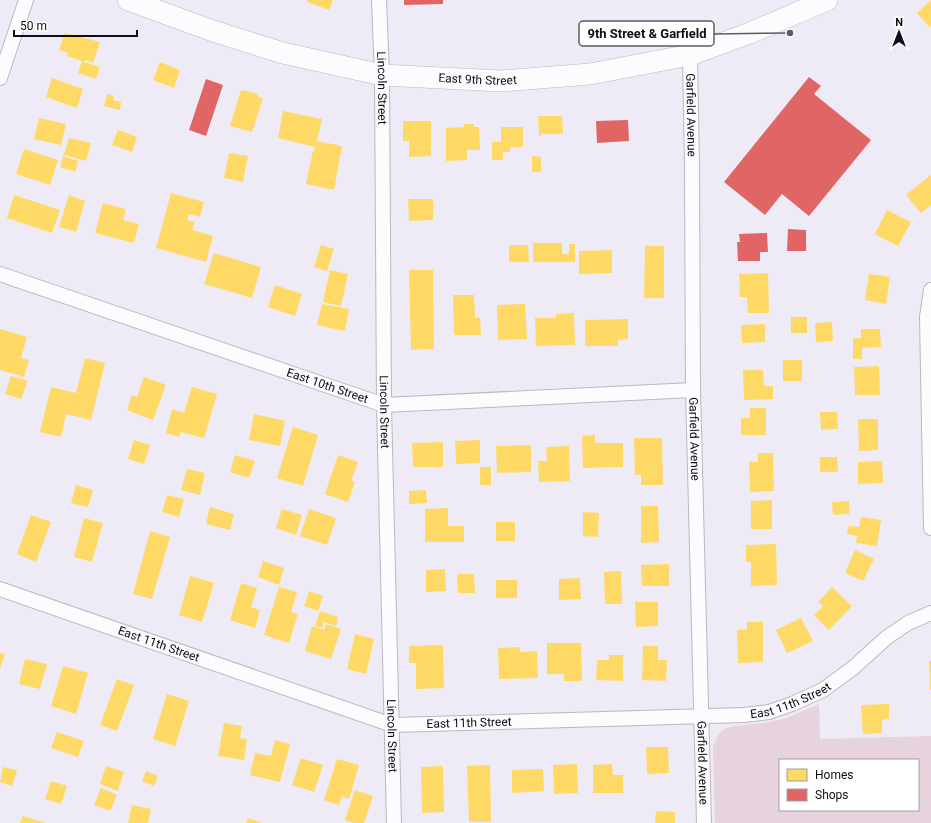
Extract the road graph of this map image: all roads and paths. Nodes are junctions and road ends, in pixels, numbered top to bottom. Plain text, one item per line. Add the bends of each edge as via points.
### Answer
1 (26, 0) edge
2 (128, 0) edge
3 (379, 0) edge
4 (827, 0) edge
5 (690, 56) junction
6 (382, 75) junction
7 (0, 78) edge
8 (0, 274) edge
9 (931, 290) edge
10 (693, 390) junction
11 (384, 405) junction
12 (931, 528) edge
13 (0, 589) edge
14 (931, 613) edge
15 (700, 716) junction
16 (392, 725) junction
17 (394, 823) edge
18 (704, 823) edge

1 - 7 street
2 - 6 main road, East 9th Street via 283,53
3 - 6 street, Lincoln Street
4 - 5 main road, East 9th Street
5 - 6 main road, East 9th Street via 590,74 501,81
5 - 10 street, Garfield Avenue
6 - 11 street, Lincoln Street
8 - 11 street, East 10th Street
9 - 12 street via 927,317
10 - 11 street, East 10th Street
10 - 15 street, Garfield Avenue
11 - 16 street, Lincoln Street
13 - 16 street, East 11th Street
14 - 15 street, East 11th Street via 908,623 886,638 853,668 823,690 792,704 768,712
15 - 16 street, East 11th Street
15 - 18 street, Garfield Avenue
16 - 17 street, Lincoln Street

